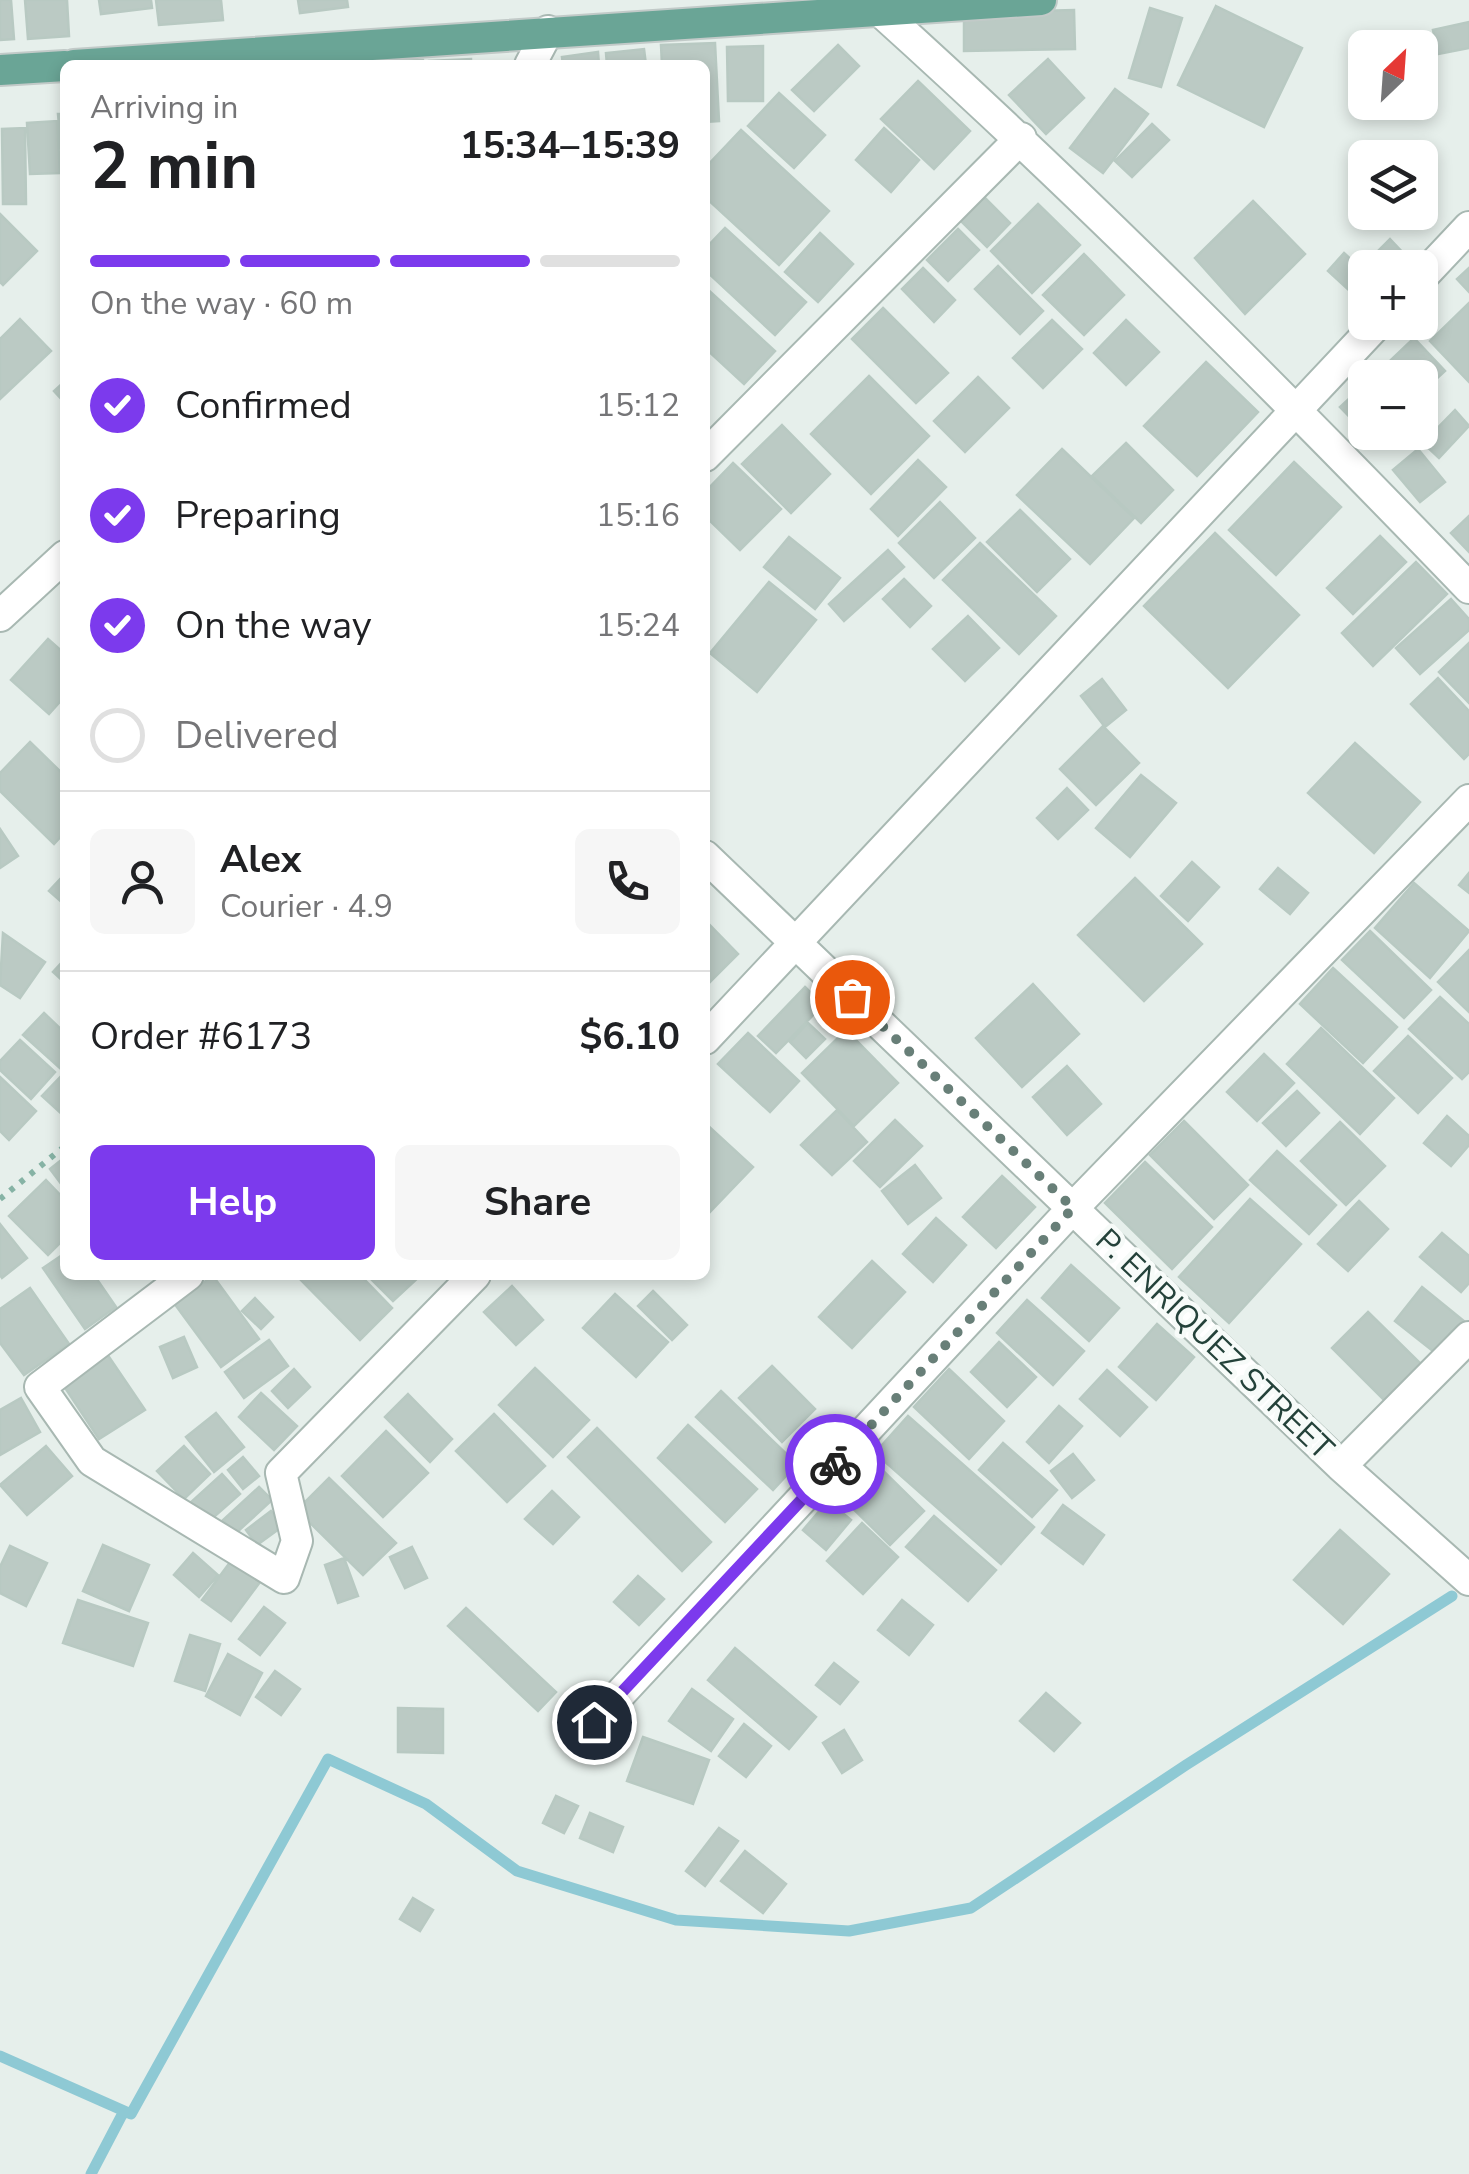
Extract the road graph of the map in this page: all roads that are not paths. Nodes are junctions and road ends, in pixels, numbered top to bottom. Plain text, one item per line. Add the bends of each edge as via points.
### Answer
1 (1041, 0) edge
2 (880, 10) junction
3 (548, 31) junction
4 (144, 60) edge
5 (533, 60) edge
6 (60, 66) edge
7 (0, 70) edge
8 (1021, 138) junction
9 (1469, 227) edge
10 (1438, 260) edge
11 (1362, 340) edge
12 (1297, 410) junction
13 (710, 451) edge
14 (60, 561) edge
15 (1469, 588) edge
16 (0, 616) edge
17 (1469, 800) edge
18 (710, 861) edge
19 (797, 944) junction
20 (710, 1034) edge
21 (1073, 1208) junction
22 (181, 1280) edge
23 (470, 1280) edge
24 (1469, 1336) edge
25 (1341, 1466) junction
26 (1469, 1580) edge
27 (594, 1722) dead end

1 - 2 main road
2 - 3 main road
2 - 8 street
3 - 4 main road
3 - 5 street
6 - 7 main road
8 - 12 street
8 - 13 street
9 - 10 street
11 - 12 street
12 - 15 street
12 - 19 street
14 - 16 street
17 - 21 street
18 - 19 street, P. ENRIQUEZ STREET
19 - 20 street
19 - 21 street, P. ENRIQUEZ STREET
21 - 25 street, P. ENRIQUEZ STREET
21 - 27 street
22 - 23 street via 40,1386 92,1462 284,1578 296,1541 281,1474
24 - 25 street
25 - 26 street, P. ENRIQUEZ STREET

